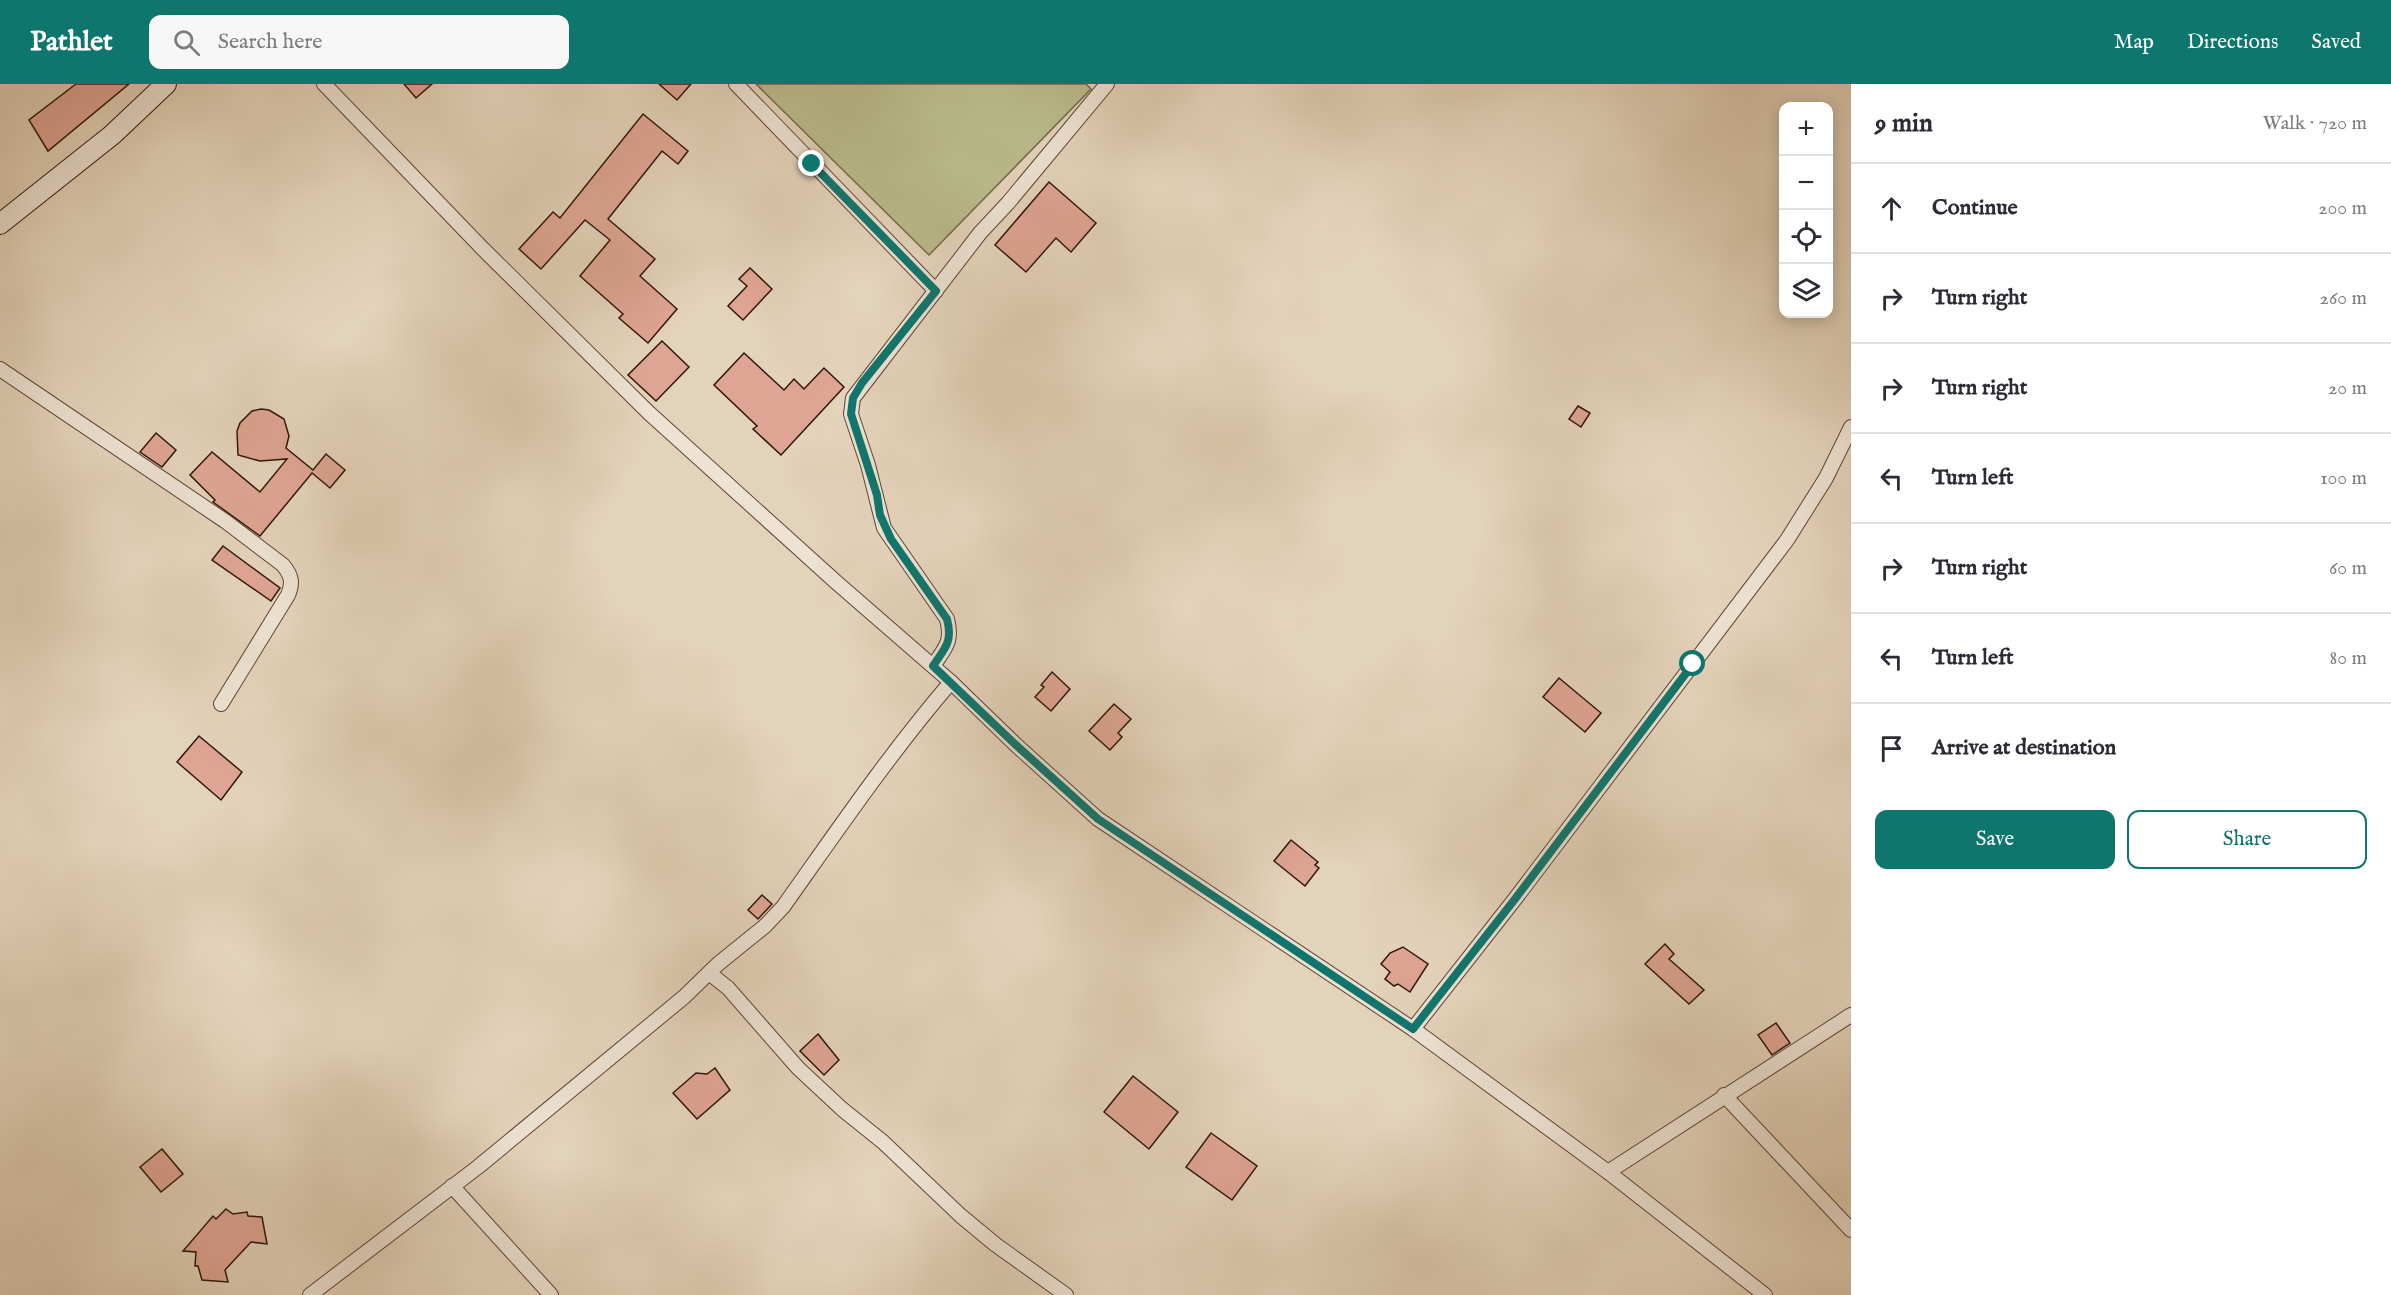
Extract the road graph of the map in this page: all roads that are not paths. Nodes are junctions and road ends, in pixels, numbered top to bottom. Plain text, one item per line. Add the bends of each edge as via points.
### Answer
1 (166, 84) edge
2 (324, 84) edge
3 (736, 84) edge
4 (1107, 84) edge
5 (0, 224) edge
6 (936, 291) junction
7 (0, 369) edge
8 (1851, 427) edge
9 (933, 666) junction
10 (951, 682) junction
11 (221, 704) dead end
12 (709, 973) junction
13 (1851, 1015) edge
14 (1413, 1029) junction
15 (1724, 1095) junction
16 (1608, 1172) junction
17 (452, 1186) junction
18 (1851, 1230) edge
19 (310, 1295) edge
20 (551, 1295) edge
21 (1066, 1295) edge
22 (1765, 1295) edge

1 - 5 street via 112,135
2 - 9 street via 649,413
3 - 6 street
4 - 6 street via 980,233
6 - 9 street via 862,383 853,398 851,414 884,528 947,619 951,633
7 - 11 street via 225,521 290,573 292,586 288,595
8 - 14 street via 1826,478 1787,540
9 - 10 street
10 - 12 street via 892,756 783,907
10 - 14 street via 1098,819
12 - 17 street
12 - 21 street via 728,988 798,1068 842,1109 961,1216
13 - 15 street
14 - 16 street
15 - 16 street
15 - 18 street
16 - 22 street
17 - 19 street
17 - 20 street

